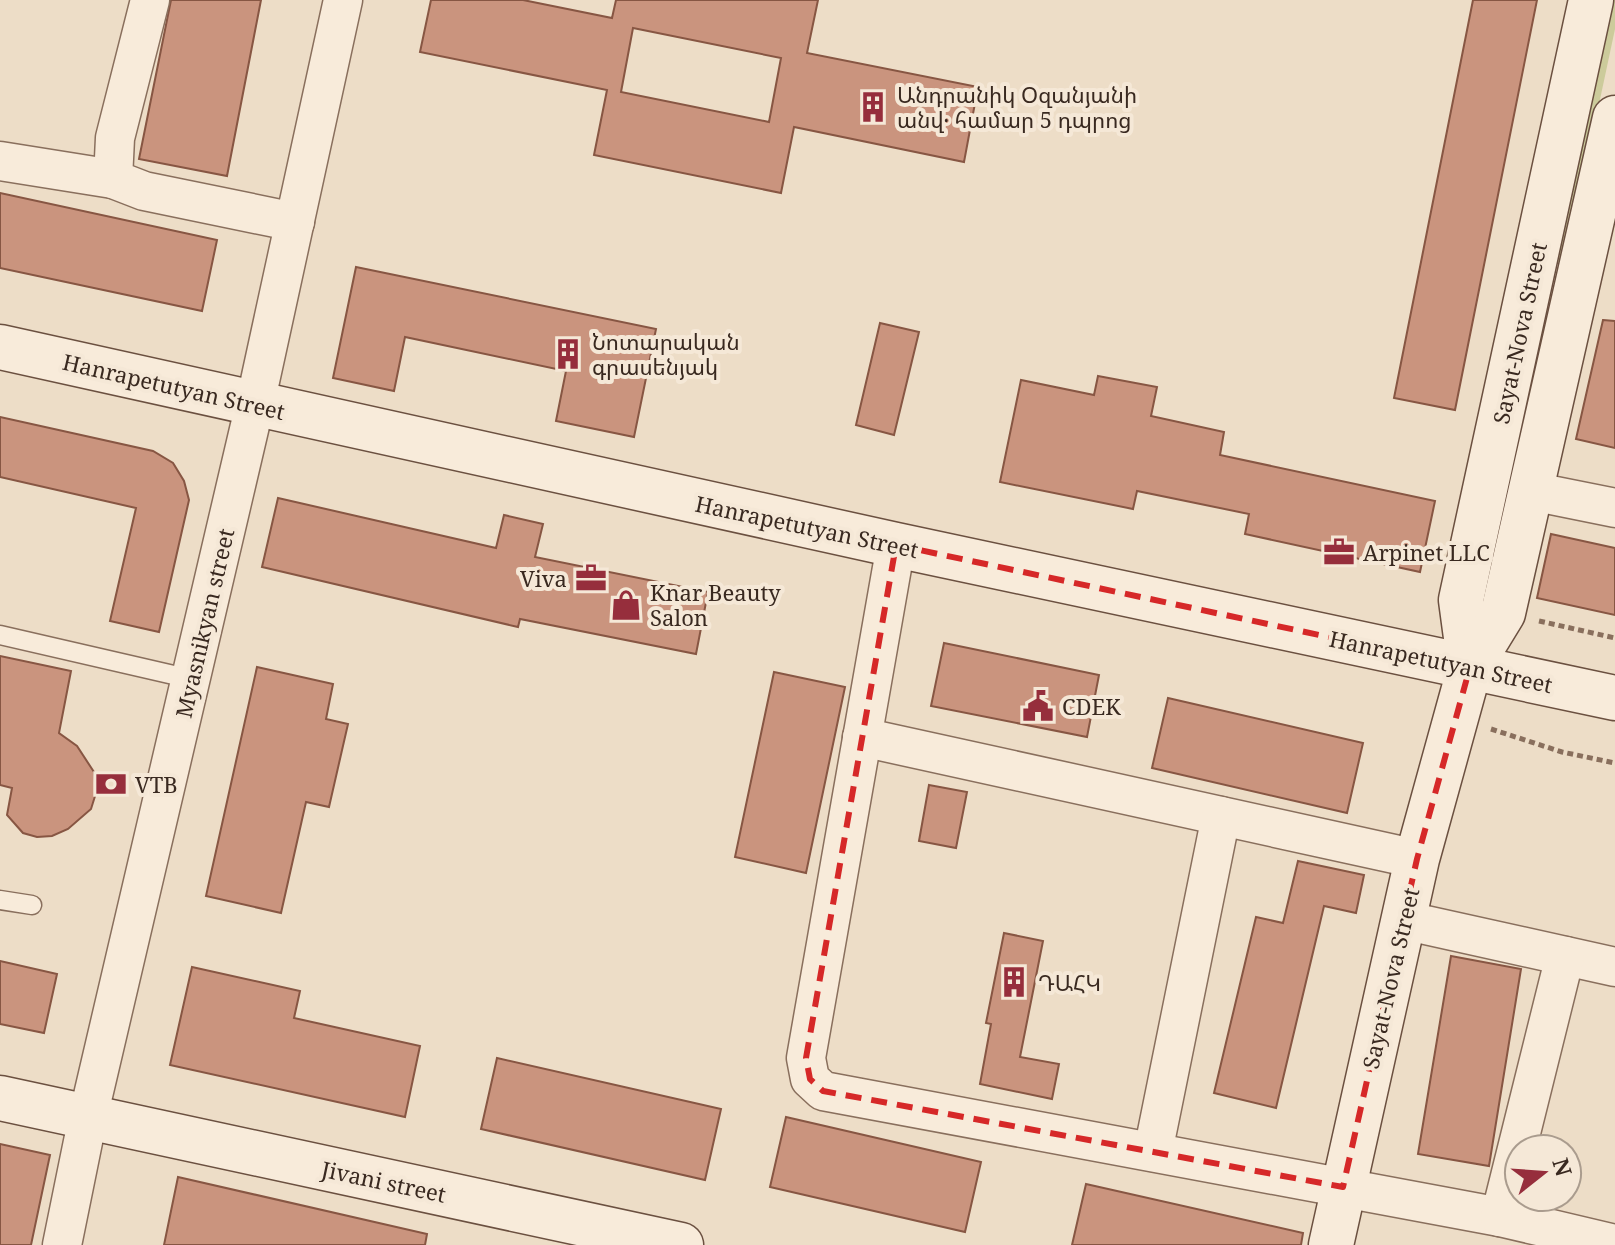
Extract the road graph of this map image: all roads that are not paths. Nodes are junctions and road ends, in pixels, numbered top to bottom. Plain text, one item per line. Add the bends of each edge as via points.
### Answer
1 (150, 0) edge
2 (343, 0) edge
3 (1591, 0) edge
4 (1615, 118) edge
5 (0, 161) edge
6 (113, 179) junction
7 (295, 222) junction
8 (1532, 272) junction
9 (1578, 283) junction
10 (0, 347) edge
11 (255, 404) junction
12 (1531, 491) junction
13 (1615, 508) edge
14 (896, 545) junction
15 (0, 635) edge
16 (1470, 667) junction
17 (191, 679) junction
18 (1615, 698) edge
19 (862, 737) junction
20 (1221, 816) junction
21 (1417, 859) junction
22 (0, 900) edge
23 (32, 905) dead end
24 (1403, 920) junction
25 (1565, 956) junction
26 (1615, 967) edge
27 (0, 1098) edge
28 (88, 1117) junction
29 (1153, 1152) junction
30 (1343, 1187) junction
31 (1500, 1217) junction
32 (1615, 1244) edge
33 (62, 1245) edge
34 (681, 1245) edge
35 (1331, 1245) edge

1 - 6 street via 115,138
2 - 7 street, Myasnikyan street
3 - 8 street, Sayat-Nova Street
4 - 9 street, Sayat-Nova Street
5 - 6 street
6 - 7 street via 144,191
7 - 11 street, Myasnikyan street
8 - 9 street
8 - 16 street, Sayat-Nova Street via 1461,600
9 - 12 street, Sayat-Nova Street
10 - 11 street, Hanrapetutyan Street
11 - 14 street, Hanrapetutyan Street
11 - 17 street, Myasnikyan street
12 - 13 street
12 - 16 street, Sayat-Nova Street via 1503,613
14 - 16 street, Hanrapetutyan Street
14 - 19 street
15 - 17 lane
16 - 18 street, Hanrapetutyan Street
16 - 21 street, Sayat-Nova Street
17 - 28 street, Myasnikyan street
19 - 20 street
19 - 29 street via 806,1058 810,1079 823,1091
20 - 21 street
20 - 29 street
21 - 24 street, Sayat-Nova Street
22 - 23 lane
24 - 25 street
24 - 30 street, Sayat-Nova Street
25 - 26 street
25 - 31 street
27 - 28 street
28 - 33 street, Myasnikyan street
28 - 34 street, Jivani street
29 - 30 street
30 - 31 street
30 - 35 street, Sayat-Nova Street
31 - 32 street

